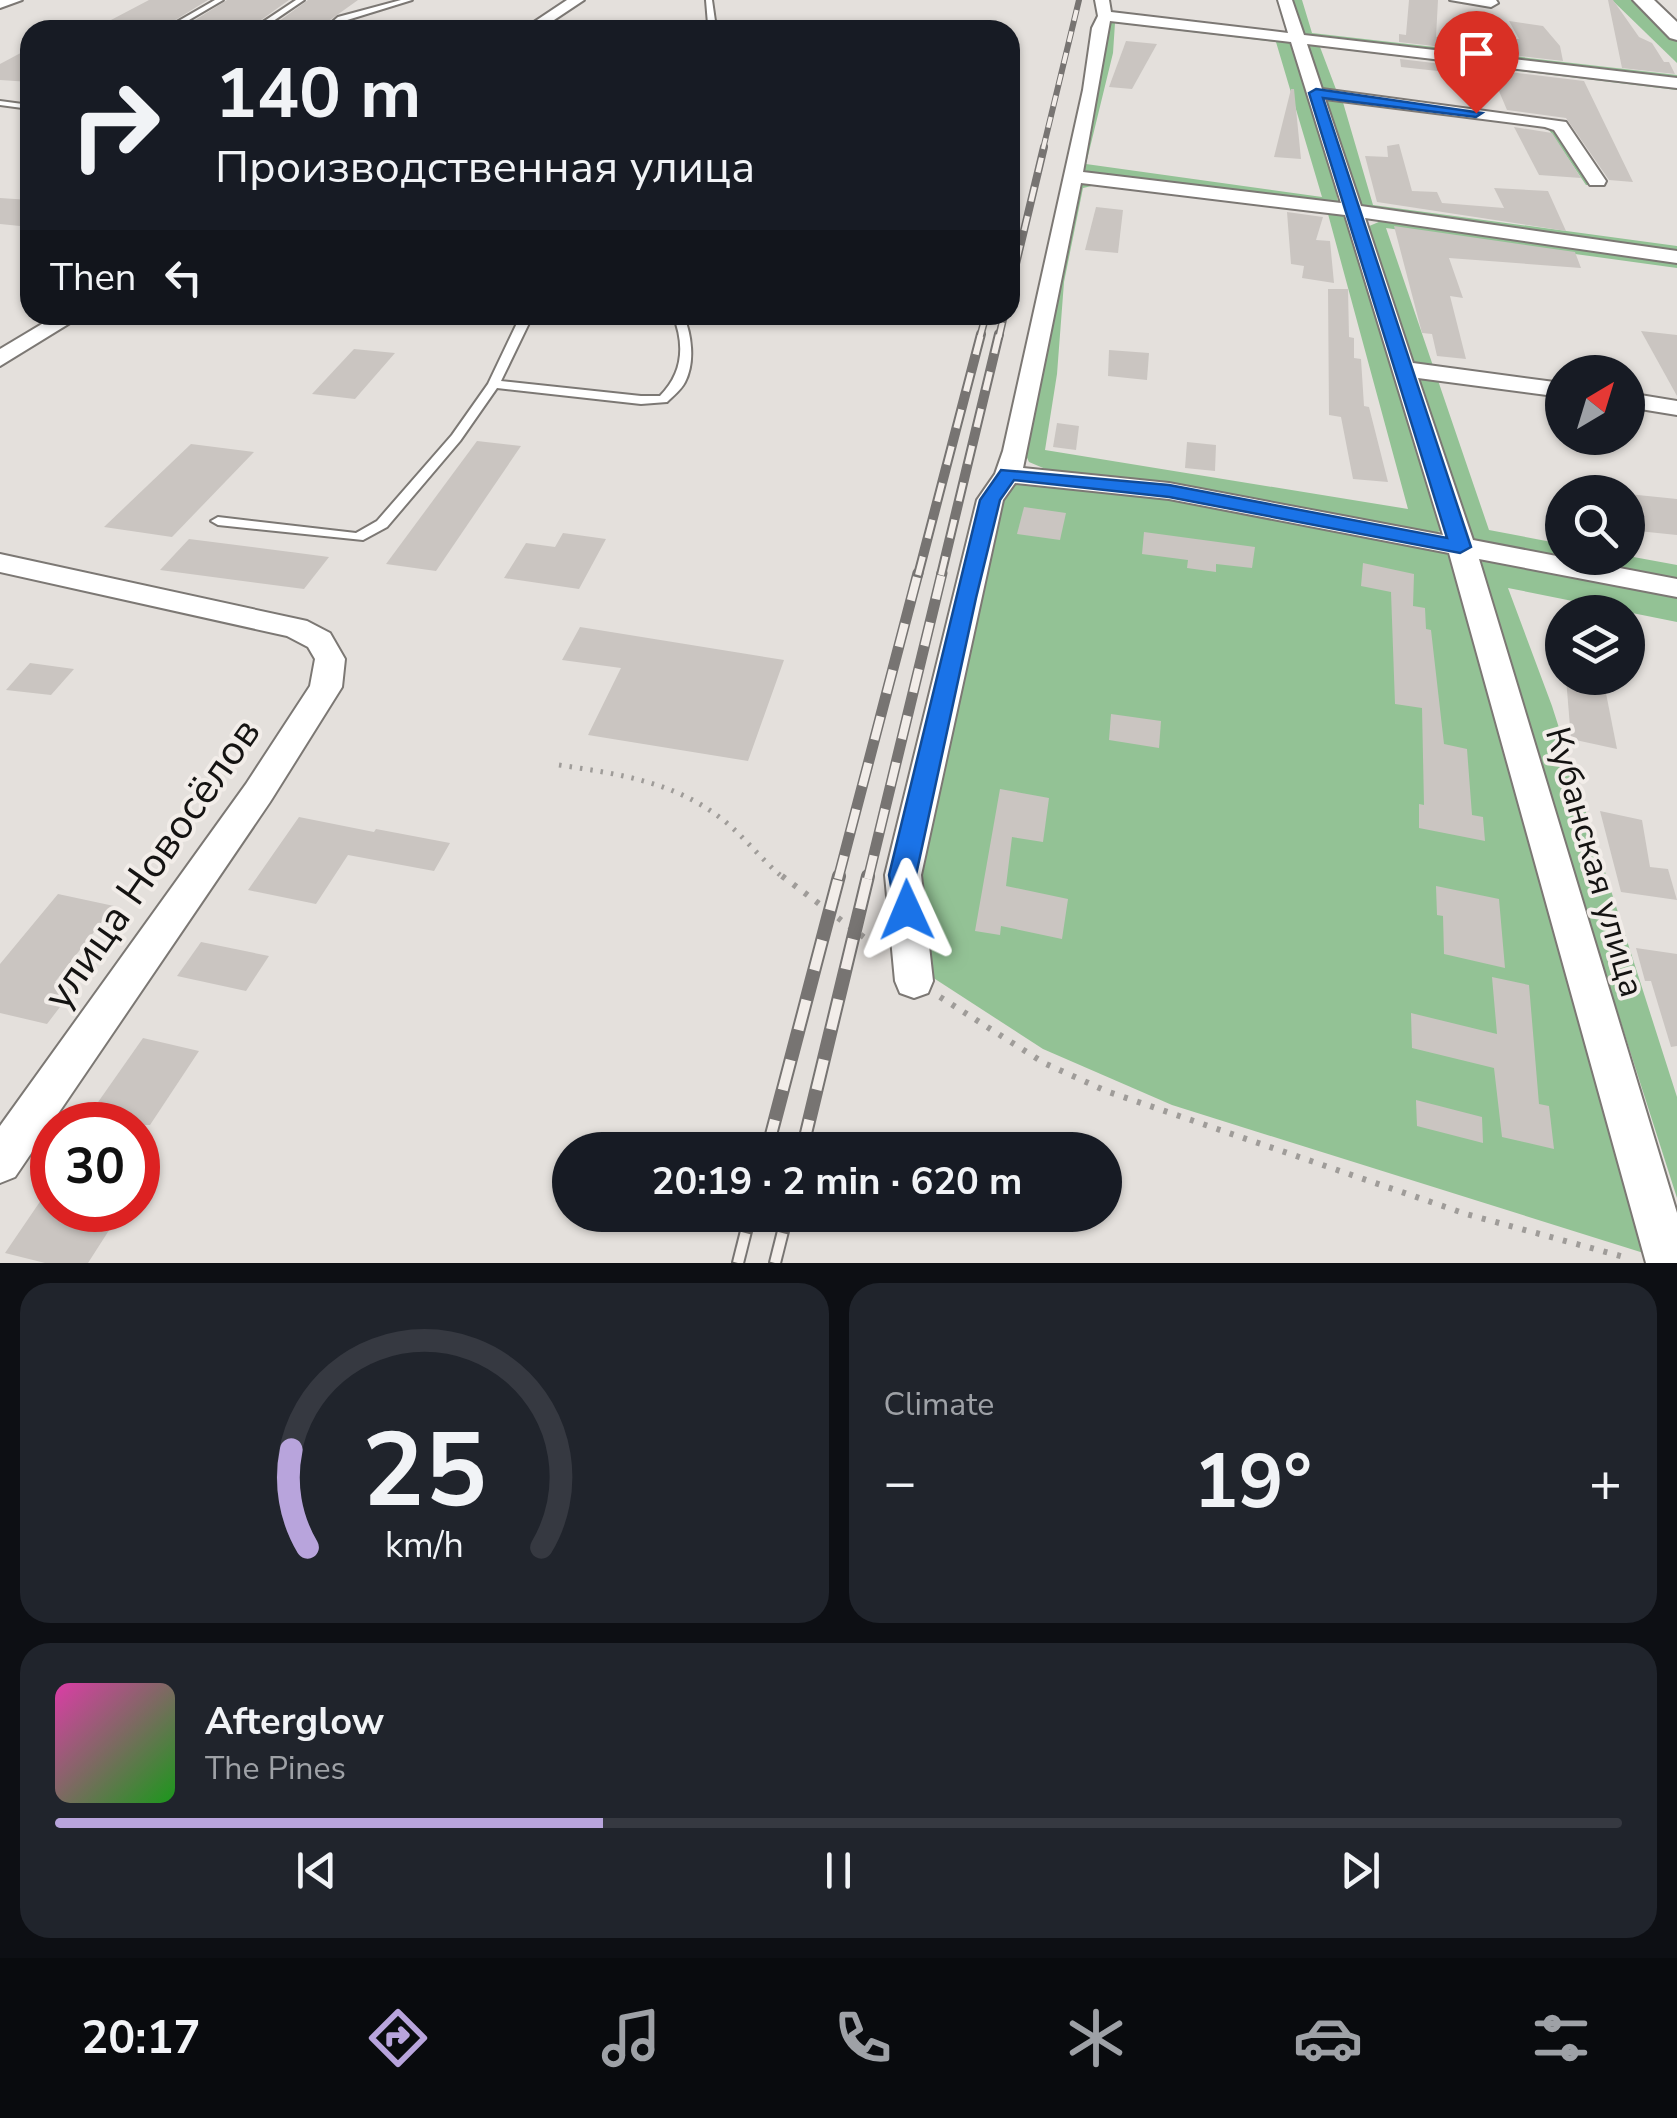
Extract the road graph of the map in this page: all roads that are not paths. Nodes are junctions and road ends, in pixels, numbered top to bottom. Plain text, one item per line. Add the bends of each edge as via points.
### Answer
1 (15, 0) edge
2 (220, 0) edge
3 (300, 0) edge
4 (409, 0) edge
5 (577, 0) edge
6 (1284, 0) edge
7 (1457, 0) edge
8 (1642, 0) edge
9 (0, 4) edge
10 (1492, 4) edge
11 (1104, 8) edge
12 (185, 20) edge
13 (270, 20) edge
14 (341, 20) edge
15 (545, 20) edge
16 (1677, 34) edge
17 (1296, 38) junction
18 (1677, 83) edge
19 (1316, 93) junction
20 (1071, 176) junction
21 (1597, 181) dead end
22 (1352, 213) junction
23 (1677, 258) edge
24 (56, 325) edge
25 (522, 325) edge
26 (682, 325) edge
27 (0, 359) edge
28 (1404, 369) junction
29 (494, 384) junction
30 (1545, 388) edge
31 (1645, 403) edge
32 (1677, 408) edge
33 (1008, 474) junction
34 (218, 520) dead end
35 (1460, 547) junction
36 (0, 563) edge
37 (1677, 588) edge
38 (914, 981) road end
39 (0, 1162) edge
40 (1669, 1263) edge

1 - 9 street
2 - 12 lane
3 - 13 lane
4 - 14 lane
5 - 15 street
6 - 17 street, Кубанская улица
7 - 10 street
8 - 16 street
11 - 17 street
11 - 20 street
17 - 18 street
17 - 19 street, Кубанская улица
19 - 21 street via 1560,126
19 - 22 street, Кубанская улица
20 - 22 street
20 - 33 street
22 - 23 street
22 - 28 street, Кубанская улица
24 - 27 street
25 - 29 lane
26 - 29 lane via 679,382 663,398
28 - 30 street
28 - 35 street, Кубанская улица
29 - 34 lane via 382,524 358,537
31 - 32 street
33 - 35 street via 1169,491
33 - 38 street via 990,500 903,875
35 - 37 street
35 - 40 street, Кубанская улица
36 - 39 street, улица Новосёлов via 296,628 319,640 330,659 326,687 258,793

